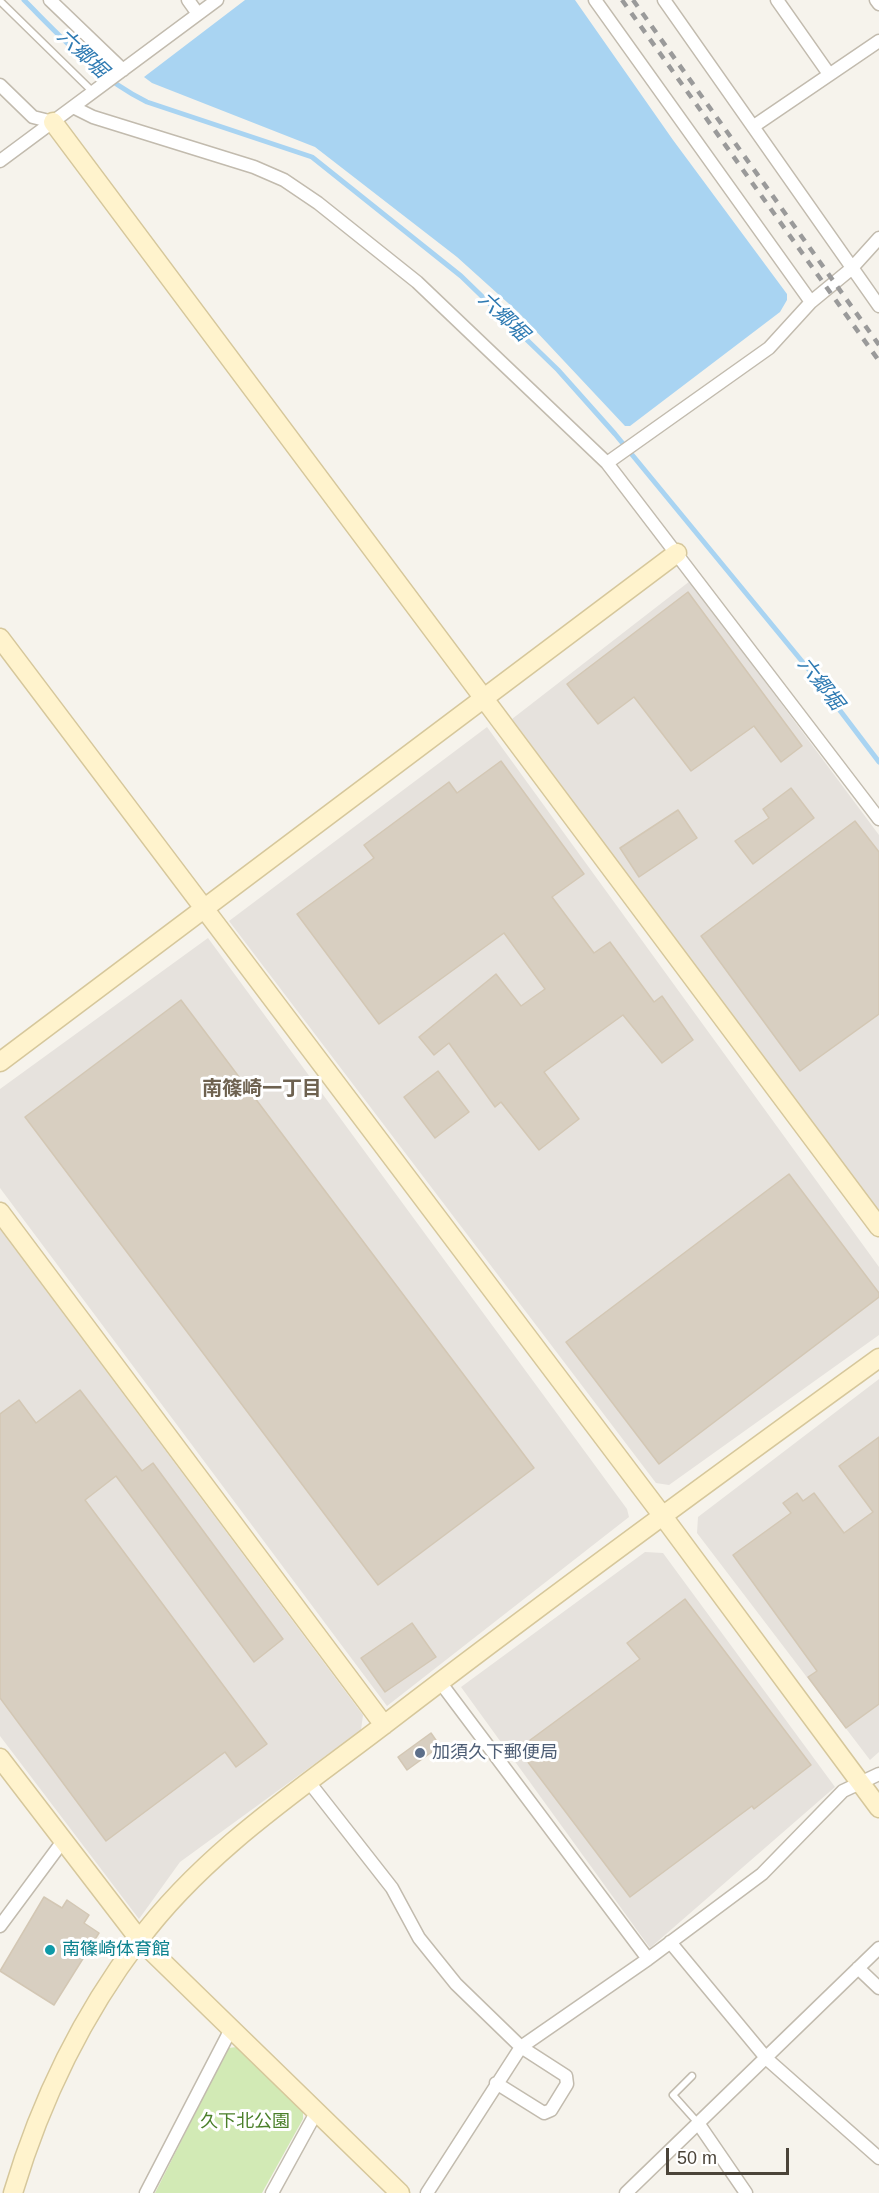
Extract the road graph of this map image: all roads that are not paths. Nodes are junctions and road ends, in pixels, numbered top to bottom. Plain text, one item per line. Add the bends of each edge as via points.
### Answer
1 (50, 0) edge
2 (188, 0) edge
3 (218, 0) edge
4 (595, 0) edge
5 (664, 0) edge
6 (777, 0) edge
7 (876, 0) edge
8 (0, 1) edge
9 (879, 4) edge
10 (198, 14) junction
11 (879, 41) edge
12 (123, 70) junction
13 (830, 74) junction
14 (0, 86) edge
15 (93, 92) junction
16 (73, 107) junction
17 (53, 122) junction
18 (754, 126) junction
19 (0, 161) edge
20 (879, 238) edge
21 (851, 269) junction
22 (811, 302) junction
23 (879, 306) edge
24 (608, 464) junction
25 (677, 553) junction
26 (0, 638) edge
27 (484, 698) junction
28 (879, 819) edge
29 (204, 909) junction
30 (0, 1062) edge
31 (0, 1212) edge
32 (879, 1227) edge
33 (879, 1359) edge
34 (662, 1515) junction
35 (440, 1682) junction
36 (384, 1725) junction
37 (0, 1758) edge
38 (879, 1774) edge
39 (309, 1782) junction
40 (861, 1784) junction
41 (879, 1808) edge
42 (63, 1841) junction
43 (0, 1926) edge
44 (139, 1939) junction
45 (670, 1942) junction
46 (879, 1948) edge
47 (648, 1959) junction
48 (858, 1968) junction
49 (879, 1988) edge
50 (231, 2029) junction
51 (521, 2048) junction
52 (767, 2059) junction
53 (692, 2076) dead end
54 (496, 2083) junction
55 (317, 2111) junction
56 (698, 2123) junction
57 (879, 2158) edge
58 (13, 2193) edge
59 (146, 2193) edge
60 (272, 2193) edge
61 (400, 2193) edge
62 (428, 2193) edge
63 (626, 2193) edge
64 (746, 2193) edge

1 - 12 street
2 - 10 street
3 - 10 street
4 - 22 street
5 - 18 street
6 - 13 street
7 - 9 street
8 - 15 lane
10 - 12 street
11 - 13 street
12 - 15 street
13 - 18 street
14 - 17 street via 33,117
15 - 16 street
16 - 17 street
16 - 24 street via 284,180 417,282
17 - 19 street
17 - 27 street
18 - 21 street
20 - 21 street
21 - 22 street
21 - 23 street
22 - 24 street via 769,348
24 - 25 street
25 - 27 street
25 - 28 street
26 - 29 street
27 - 29 street
27 - 32 street
29 - 30 street
29 - 34 street
31 - 36 street
33 - 34 street
34 - 35 street
34 - 40 street
35 - 36 street
35 - 47 street
36 - 39 street
37 - 42 street
38 - 40 street
39 - 44 street via 217,1856
39 - 51 street via 392,1888 419,1938 456,1984
40 - 41 street
40 - 45 street via 843,1791 762,1874
42 - 43 street
42 - 44 street
44 - 50 street
44 - 58 street via 72,2045 28,2144
45 - 47 street
45 - 52 street
46 - 48 street
47 - 51 street
48 - 49 street
48 - 52 street
50 - 55 street
50 - 59 street
51 - 54 street
51 - 54 street via 566,2076 567,2084 551,2110 544,2113
52 - 56 street
52 - 57 street
53 - 56 lane via 673,2095
54 - 62 street
55 - 60 street
55 - 61 street
56 - 63 street
56 - 64 street

